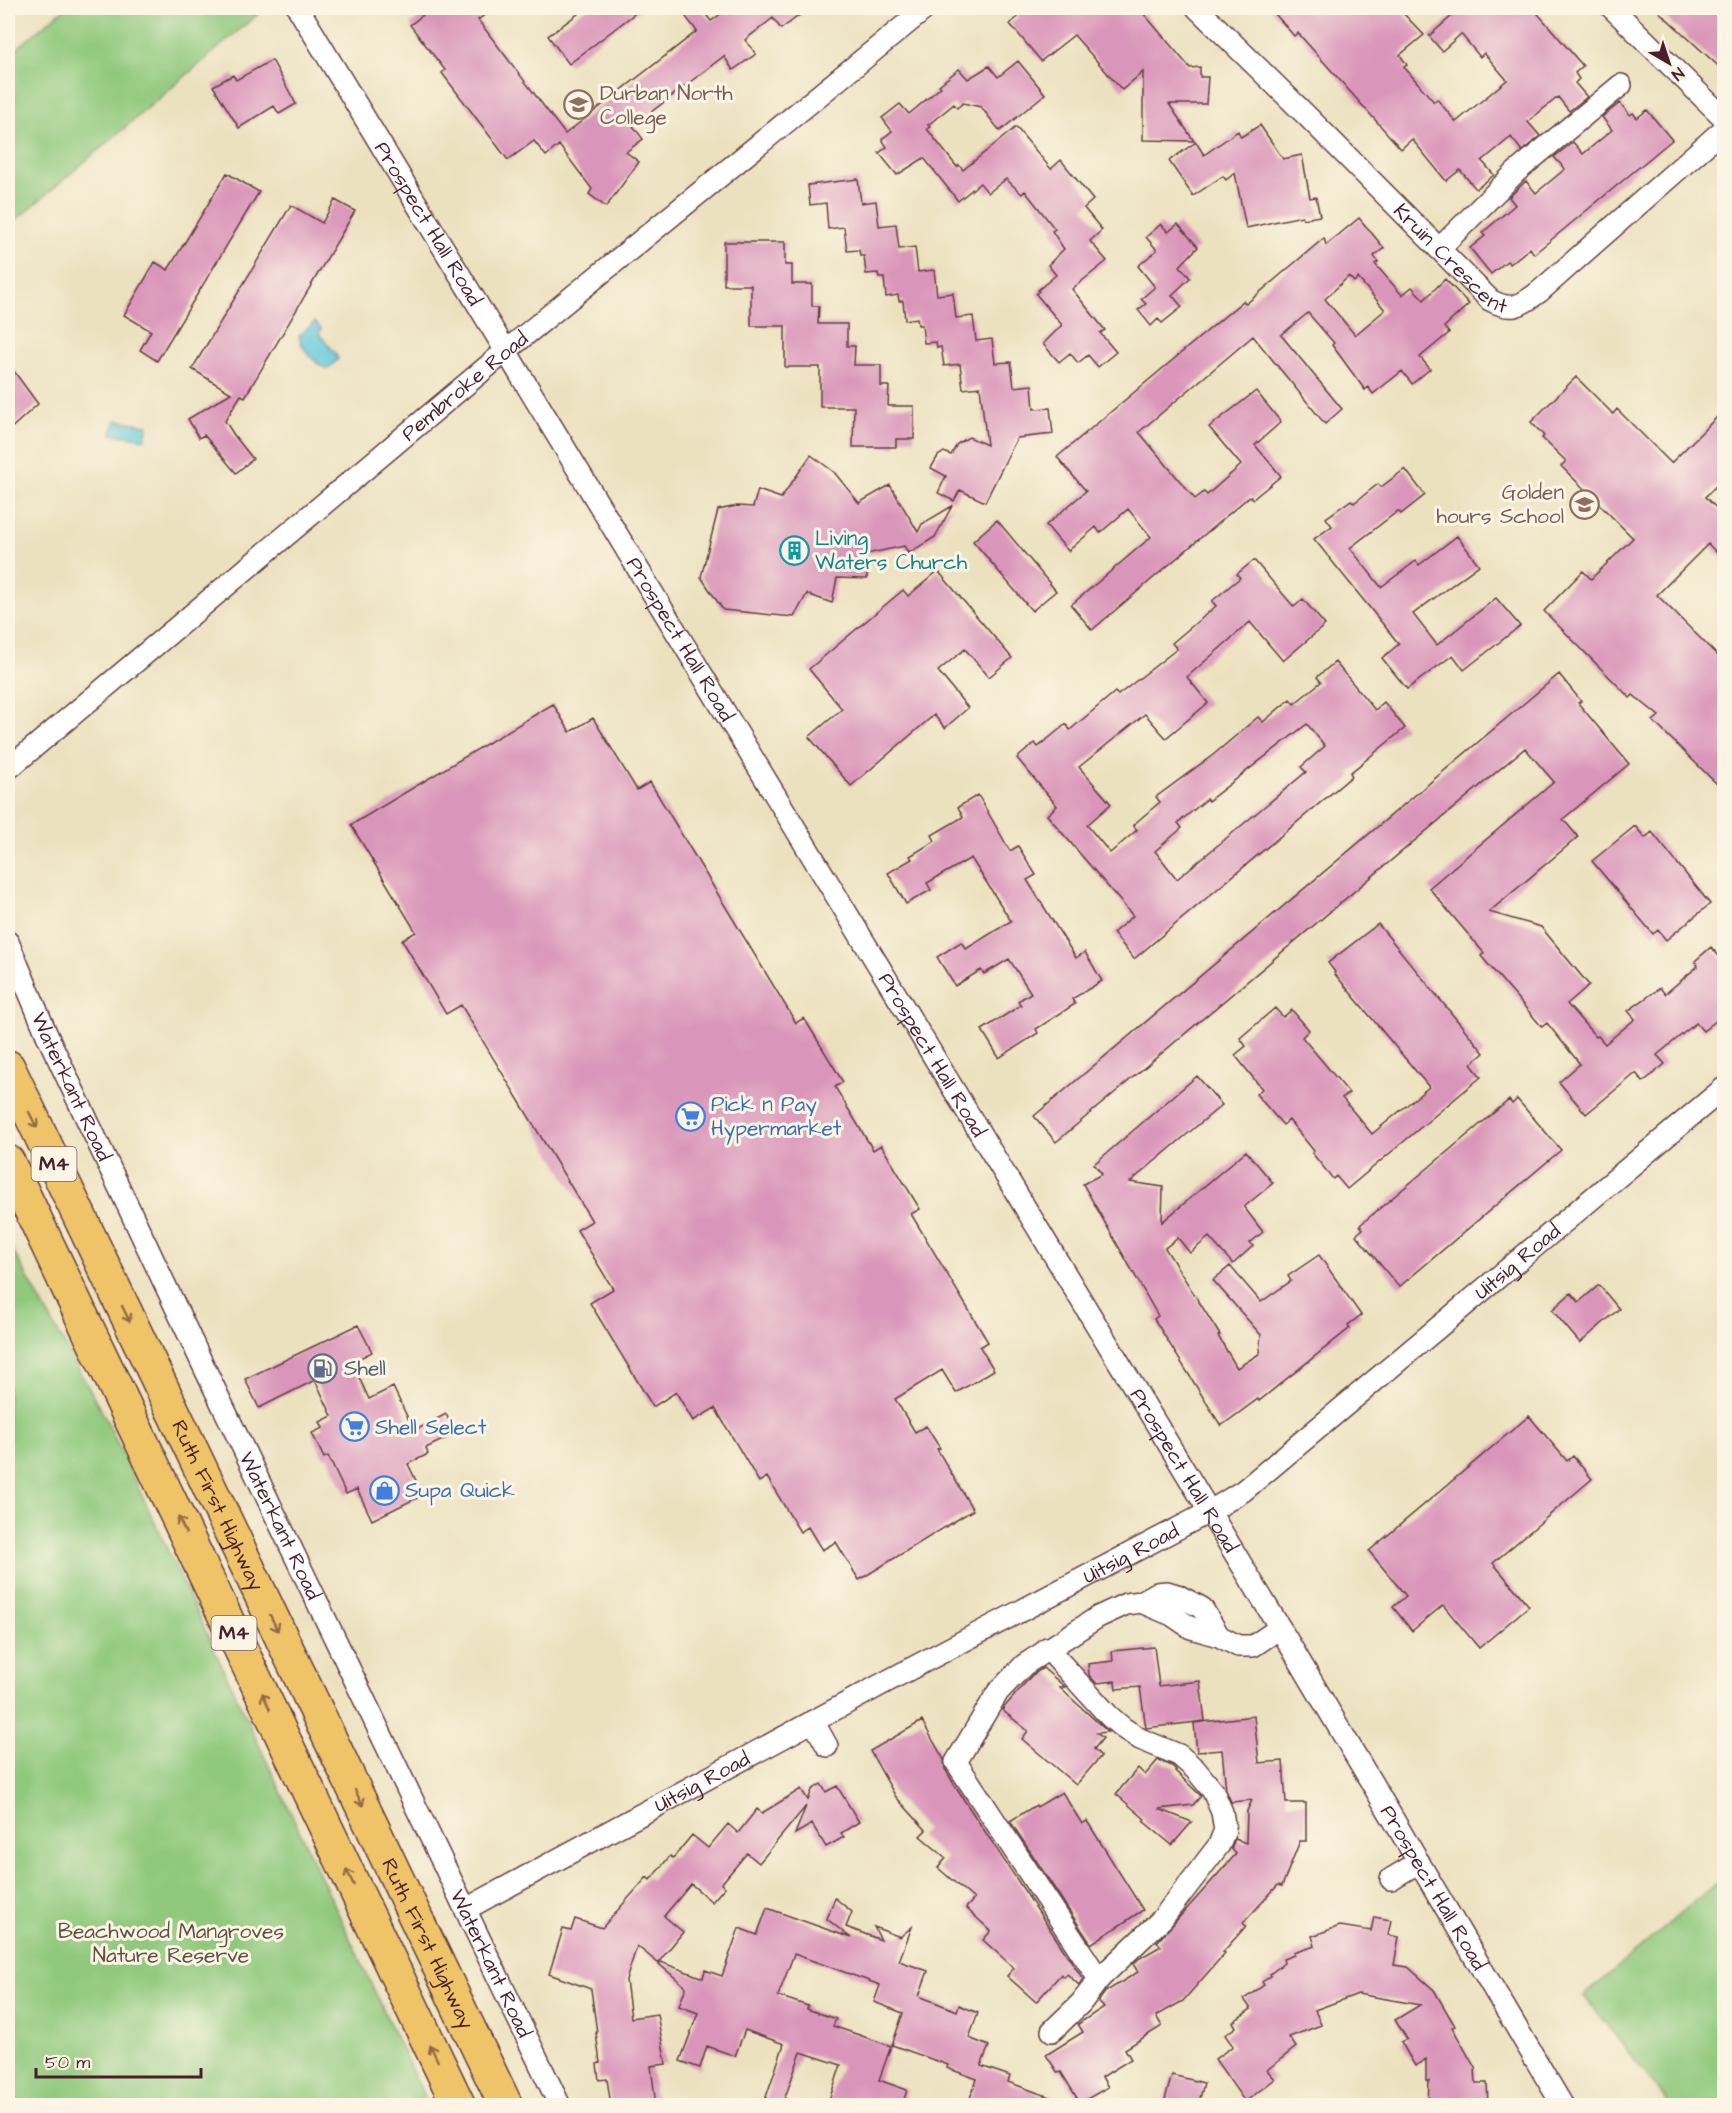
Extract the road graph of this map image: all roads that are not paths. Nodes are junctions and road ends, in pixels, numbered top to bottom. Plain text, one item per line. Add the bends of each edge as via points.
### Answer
1 (298, 8) edge
2 (926, 8) edge
3 (1197, 8) edge
4 (1612, 8) edge
5 (1621, 85) dead end
6 (1725, 118) edge
7 (1725, 129) edge
8 (1438, 249) junction
9 (507, 350) junction
10 (8, 768) edge
11 (8, 942) edge
12 (8, 1067) edge
13 (1725, 1088) edge
14 (8, 1162) edge
15 (8, 1198) edge
16 (102, 1356) junction
17 (1209, 1512) junction
18 (1280, 1628) junction
19 (1047, 1648) junction
20 (813, 1721) junction
21 (827, 1746) dead end
22 (1419, 1862) junction
23 (1391, 1879) dead end
24 (466, 1909) junction
25 (1099, 1979) junction
26 (1052, 2031) dead end
27 (459, 2106) edge
28 (506, 2106) edge
29 (560, 2106) edge
30 (1563, 2106) edge

1 - 9 street, Prospect Hall Road
2 - 9 street, Pembroke Road
3 - 8 street, Kruin Crescent
4 - 6 street
5 - 8 street via 1516,172
7 - 8 street, Kruin Crescent via 1527,301 1513,307 1490,300
9 - 10 street, Pembroke Road
9 - 17 street, Prospect Hall Road
11 - 24 street, Waterkant Road via 47,1035 199,1358
12 -> 28 highway, Ruth First Highway / M4
13 - 17 street, Uitsig Road via 1243,1491
14 - 16 highway, Ruth First Highway / M4
15 - 16 highway
27 -> 16 highway, Ruth First Highway / M4
17 - 18 street, Prospect Hall Road
17 - 20 street, Uitsig Road
18 - 19 street via 1253,1646 1238,1646 1191,1628 1141,1602 1104,1614
18 - 22 street, Prospect Hall Road
19 - 25 street via 998,1692 956,1762
19 - 25 street via 1123,1728 1179,1755 1195,1769 1213,1791 1225,1820 1219,1845 1162,1920
20 - 21 street
20 - 24 street, Uitsig Road
22 - 23 street
22 - 30 street, Prospect Hall Road
24 - 29 street, Waterkant Road
25 - 26 street

